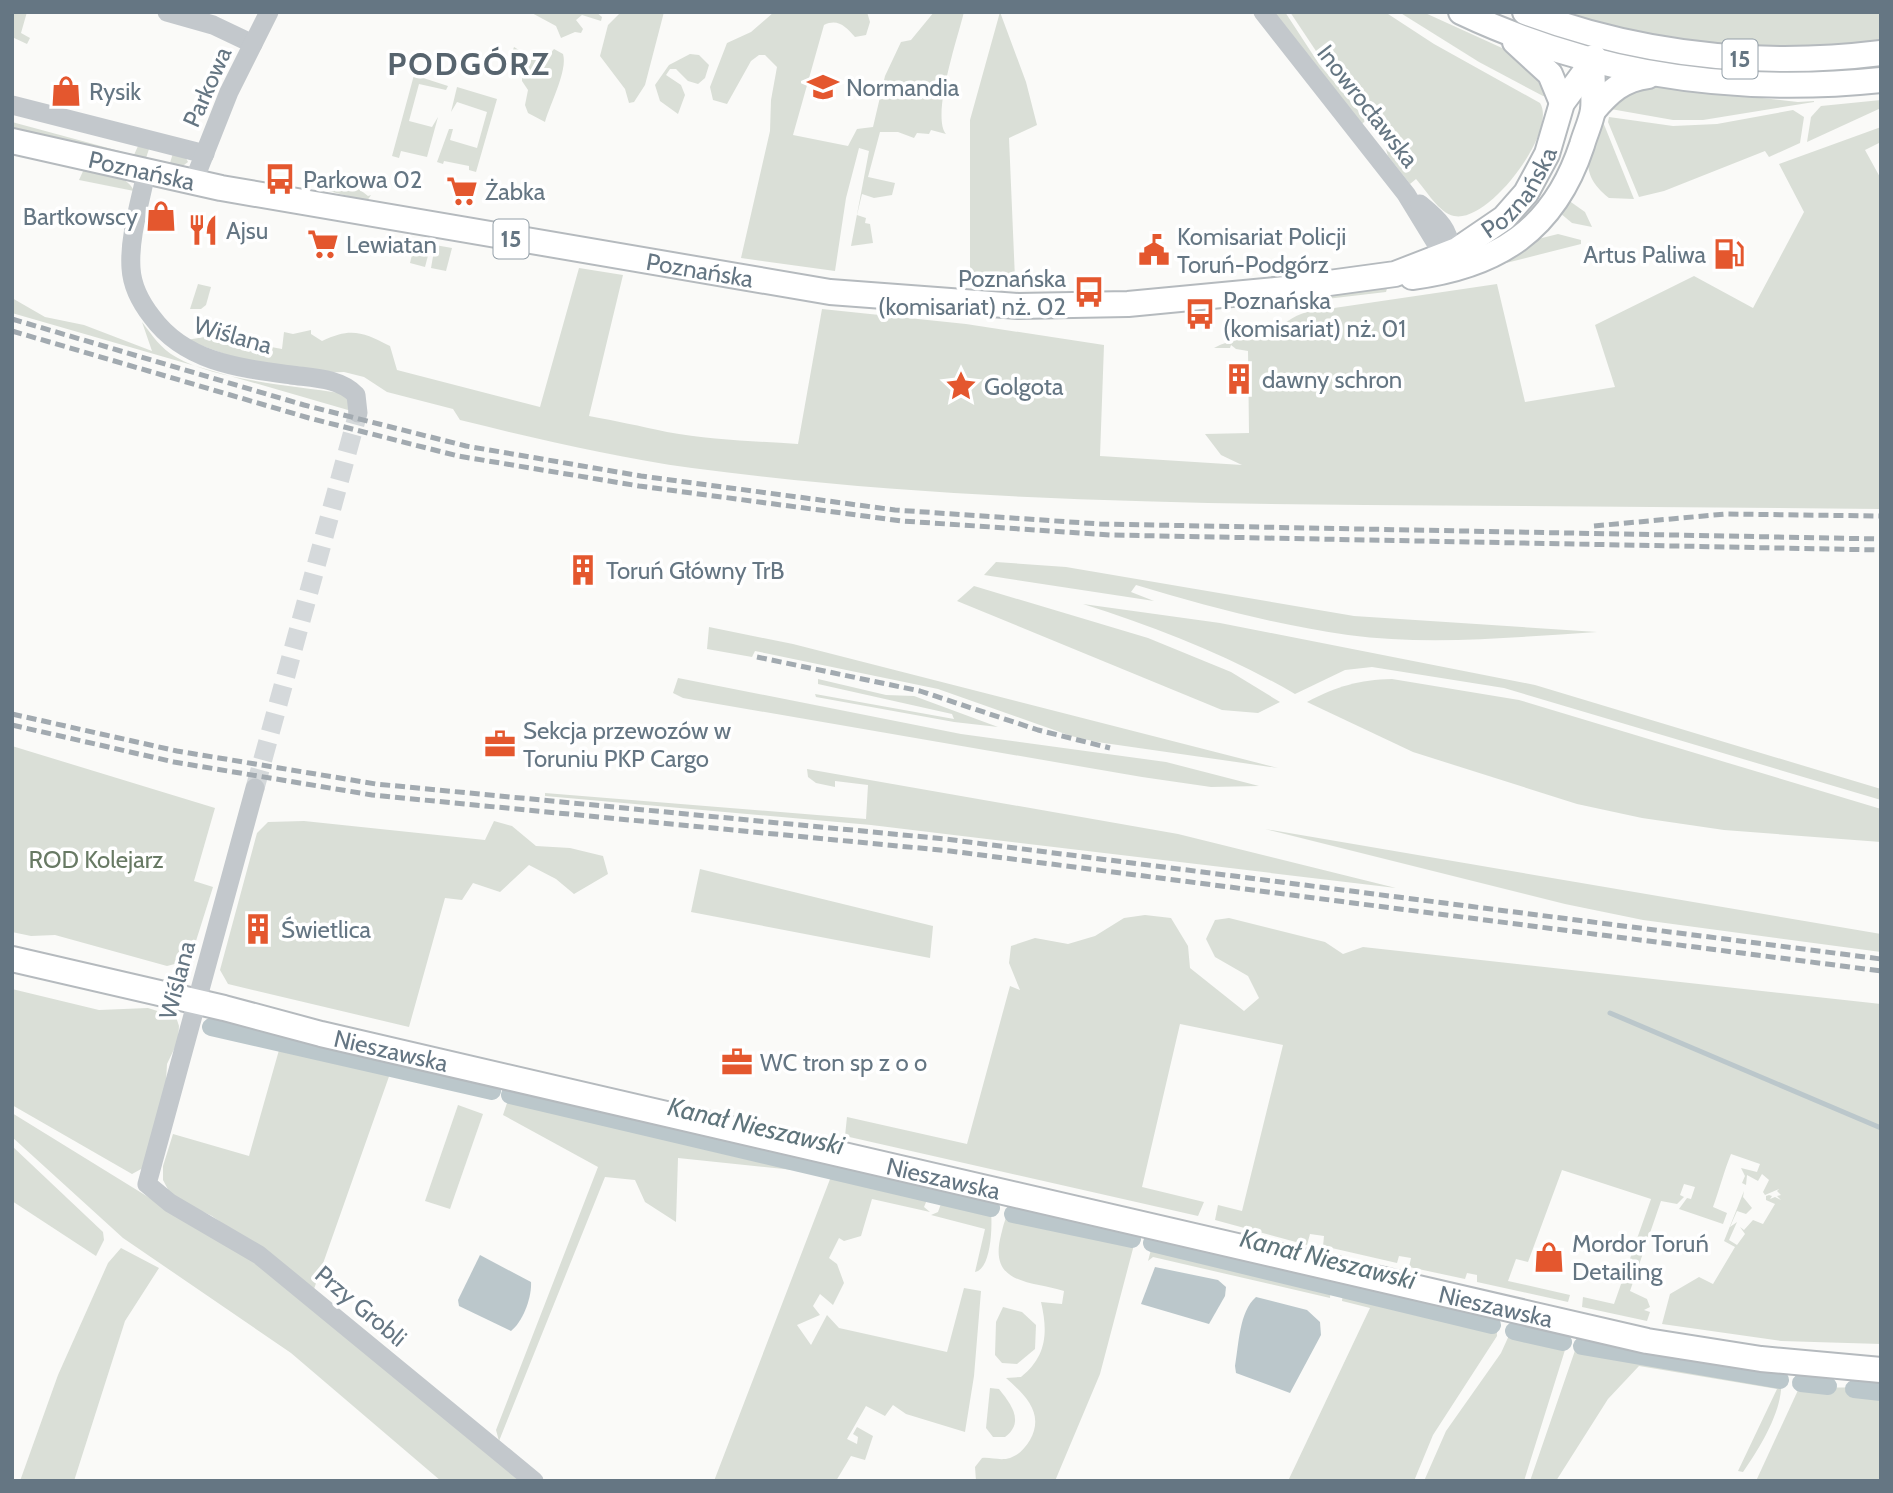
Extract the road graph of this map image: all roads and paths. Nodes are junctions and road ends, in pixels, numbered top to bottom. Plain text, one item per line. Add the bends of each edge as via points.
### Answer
1 (167, 12) edge
2 (269, 12) edge
3 (1263, 12) edge
4 (1461, 12) edge
5 (1525, 12) edge
6 (1488, 25) junction
7 (1600, 37) junction
8 (253, 44) junction
9 (1881, 53) edge
10 (1593, 61) junction
11 (1656, 75) junction
12 (1881, 80) edge
13 (1562, 103) junction
14 (12, 105) edge
15 (1593, 111) junction
16 (12, 141) edge
17 (205, 154) junction
18 (146, 173) junction
19 (193, 183) junction
20 (1427, 218) junction
21 (1504, 218) junction
22 (1451, 262) junction
23 (1400, 271) junction
24 (358, 413) tunnel mouth
25 (255, 788) tunnel mouth
26 (12, 959) edge
27 (197, 1002) junction
28 (147, 1184) joint
29 (1881, 1370) edge
30 (534, 1481) edge

1 - 8 street via 213,25
2 - 8 street, Parkowa
3 - 20 street, Inowrocławska
4 - 6 main road
5 - 7 main road
6 - 10 main road
6 - 13 main road via 1536,59 1550,74
7 - 9 main road, 15 via 1737,59 1801,60
7 - 10 main road, Poznańska / 15
8 - 17 street, Parkowa
10 - 11 main road, Poznańska / 15
10 - 13 main road, Poznańska / 15
10 - 15 main road, Poznańska / 15
11 - 12 main road, Poznańska / 15 via 1774,87
11 - 15 main road, Poznańska / 15 via 1617,86
13 - 21 main road, Poznańska / 15 via 1541,170
14 - 17 street
15 - 22 main road, Poznańska / 15 via 1571,172 1546,213 1527,233 1479,263
16 - 18 main road, Poznańska / 15
17 - 19 street, Parkowa
18 - 19 main road, Poznańska / 15
18 - 24 street, Wiślana via 131,271 144,306 167,336 196,354 230,365 341,384 356,396
19 - 23 main road, Poznańska / 15 via 711,273 919,301 1018,306 1128,304 1273,291
20 - 21 street via 1461,229
20 - 22 street via 1439,248
20 - 23 street via 1416,255
21 - 22 main road, Poznańska / 15
22 - 23 main road, Poznańska / 15 via 1408,278
25 - 27 street, Wiślana
26 - 27 main road, Nieszawska
27 - 28 street, Wiślana
27 - 29 main road, Nieszawska via 1647,1341 1761,1359
28 - 30 street, Przy Grobli via 170,1203 259,1255

